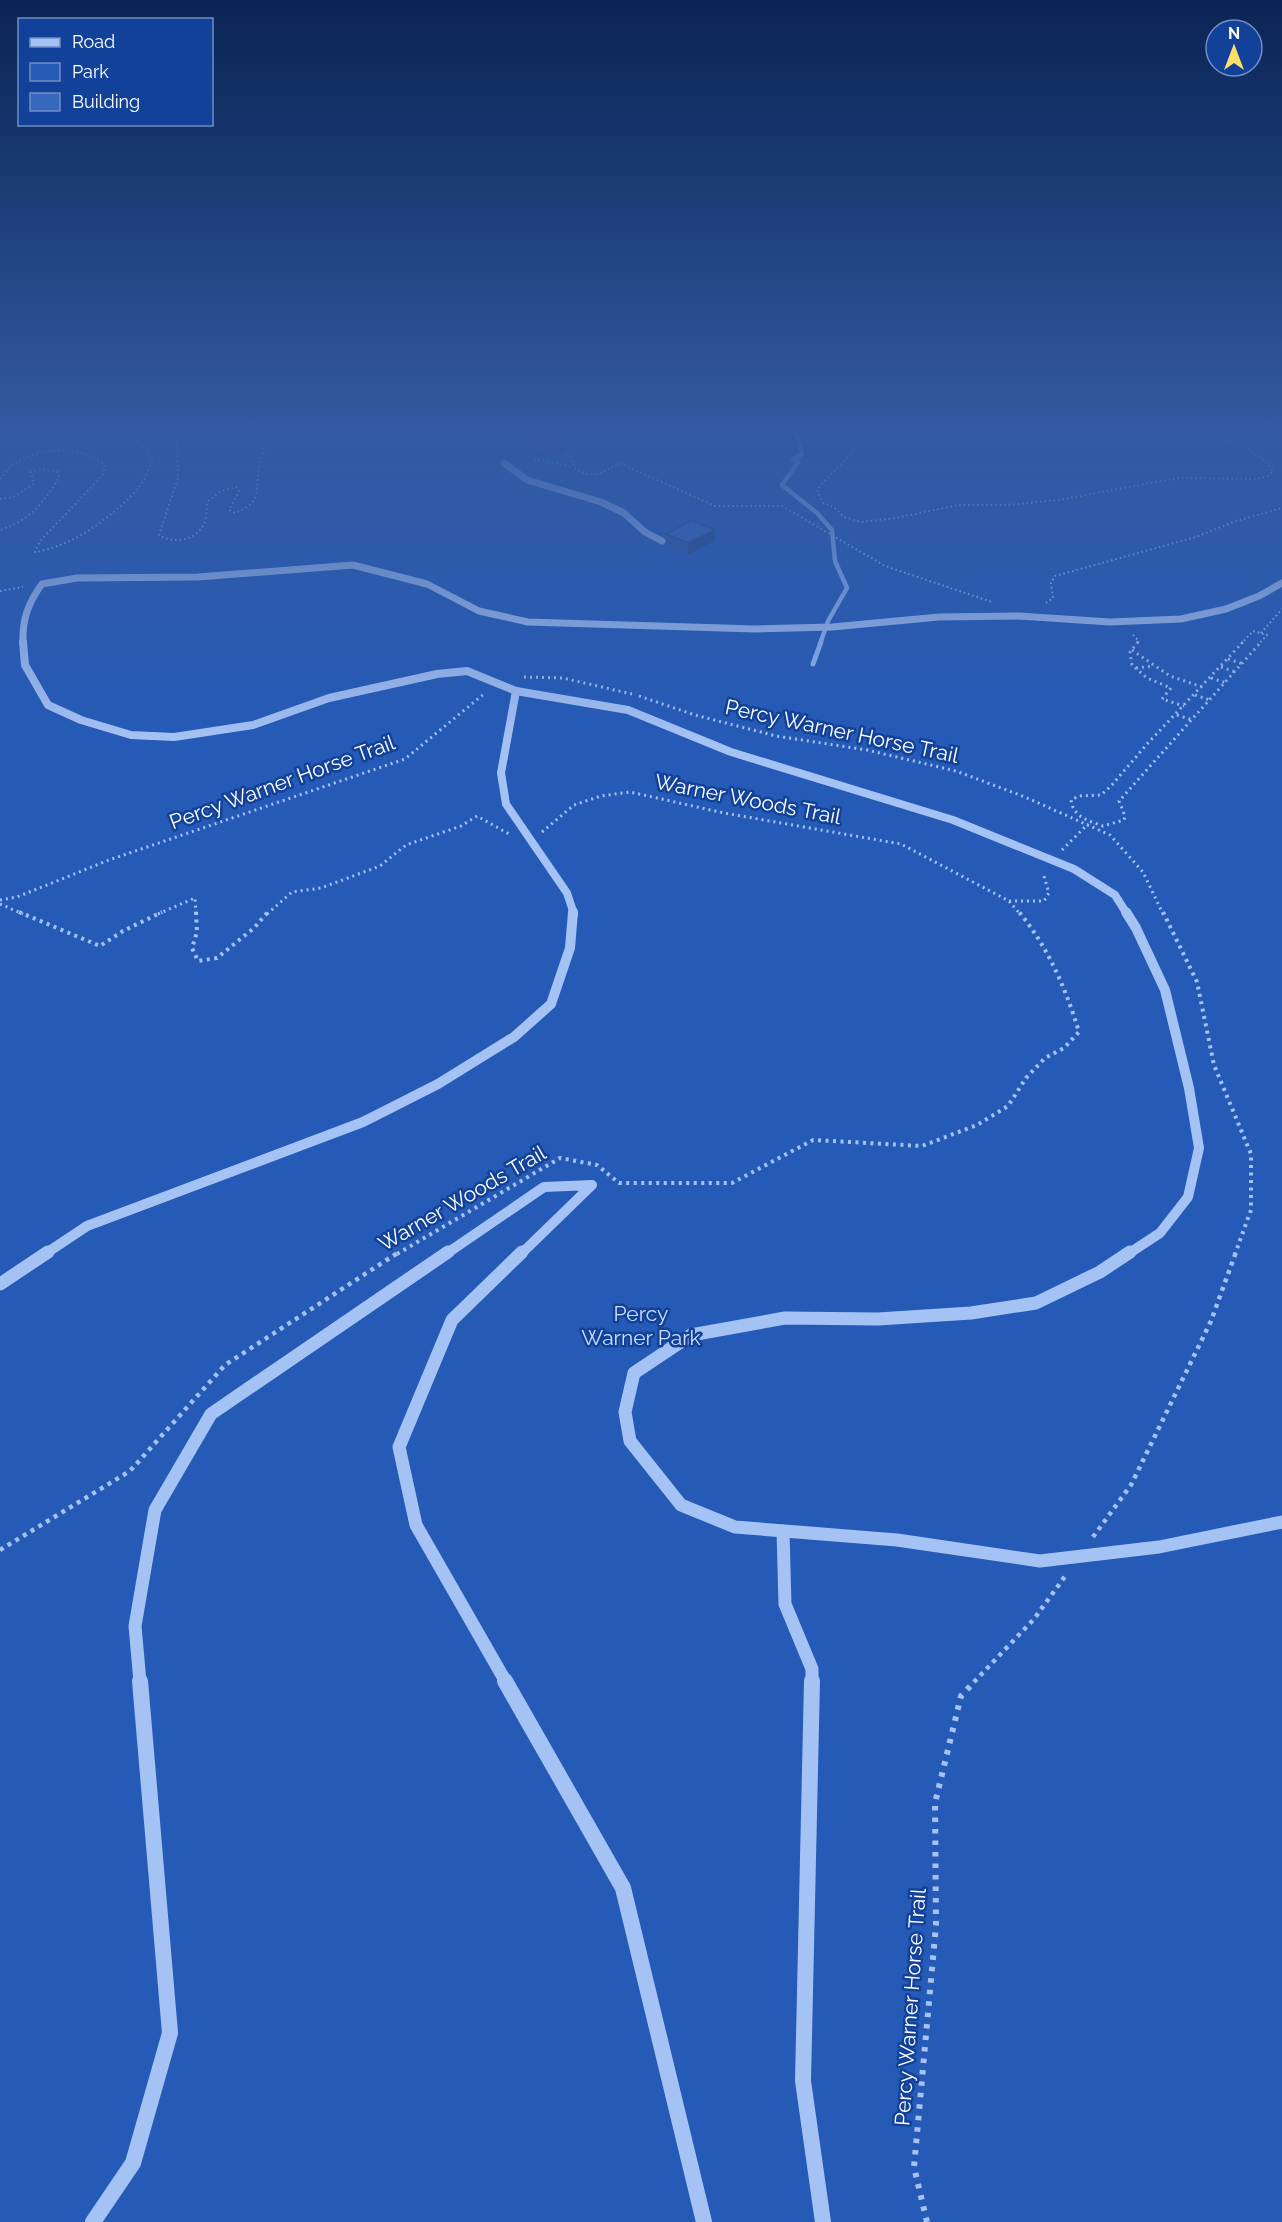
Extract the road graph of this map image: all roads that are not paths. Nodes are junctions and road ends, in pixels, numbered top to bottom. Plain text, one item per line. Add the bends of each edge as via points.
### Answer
1 (646, 533) edge
2 (662, 541) dead end
3 (1282, 583) edge
4 (516, 691) junction
5 (0, 1284) edge
6 (1282, 1522) edge
7 (783, 1531) junction
8 (93, 2222) edge
9 (704, 2222) edge
10 (823, 2222) edge

1 - 2 street
3 - 4 street via 1259,596 1207,614 1154,621 939,617 832,627 755,629 528,622 479,611 427,584 353,565 189,577 77,578 42,584 32,598 22,626 25,665 48,705 131,735 174,737 253,725 329,698 437,674 467,672
4 - 5 street via 501,773 506,804 567,893 574,914 570,948 551,1004 514,1037 438,1084 363,1122 87,1226
4 - 7 street via 628,710 731,752 953,820 1074,869 1115,895 1136,928 1165,990 1199,1148 1188,1197 1160,1233 1100,1272 1036,1303 878,1320 784,1318 691,1335 634,1373 625,1412 630,1441 681,1505 735,1527
6 - 7 street via 1159,1547 1040,1561 897,1540
7 - 10 street via 785,1604 812,1669 803,2080
8 - 9 street via 133,2163 170,2034 135,1626 156,1510 211,1414 544,1187 592,1185 452,1320 399,1447 416,1525 624,1888

